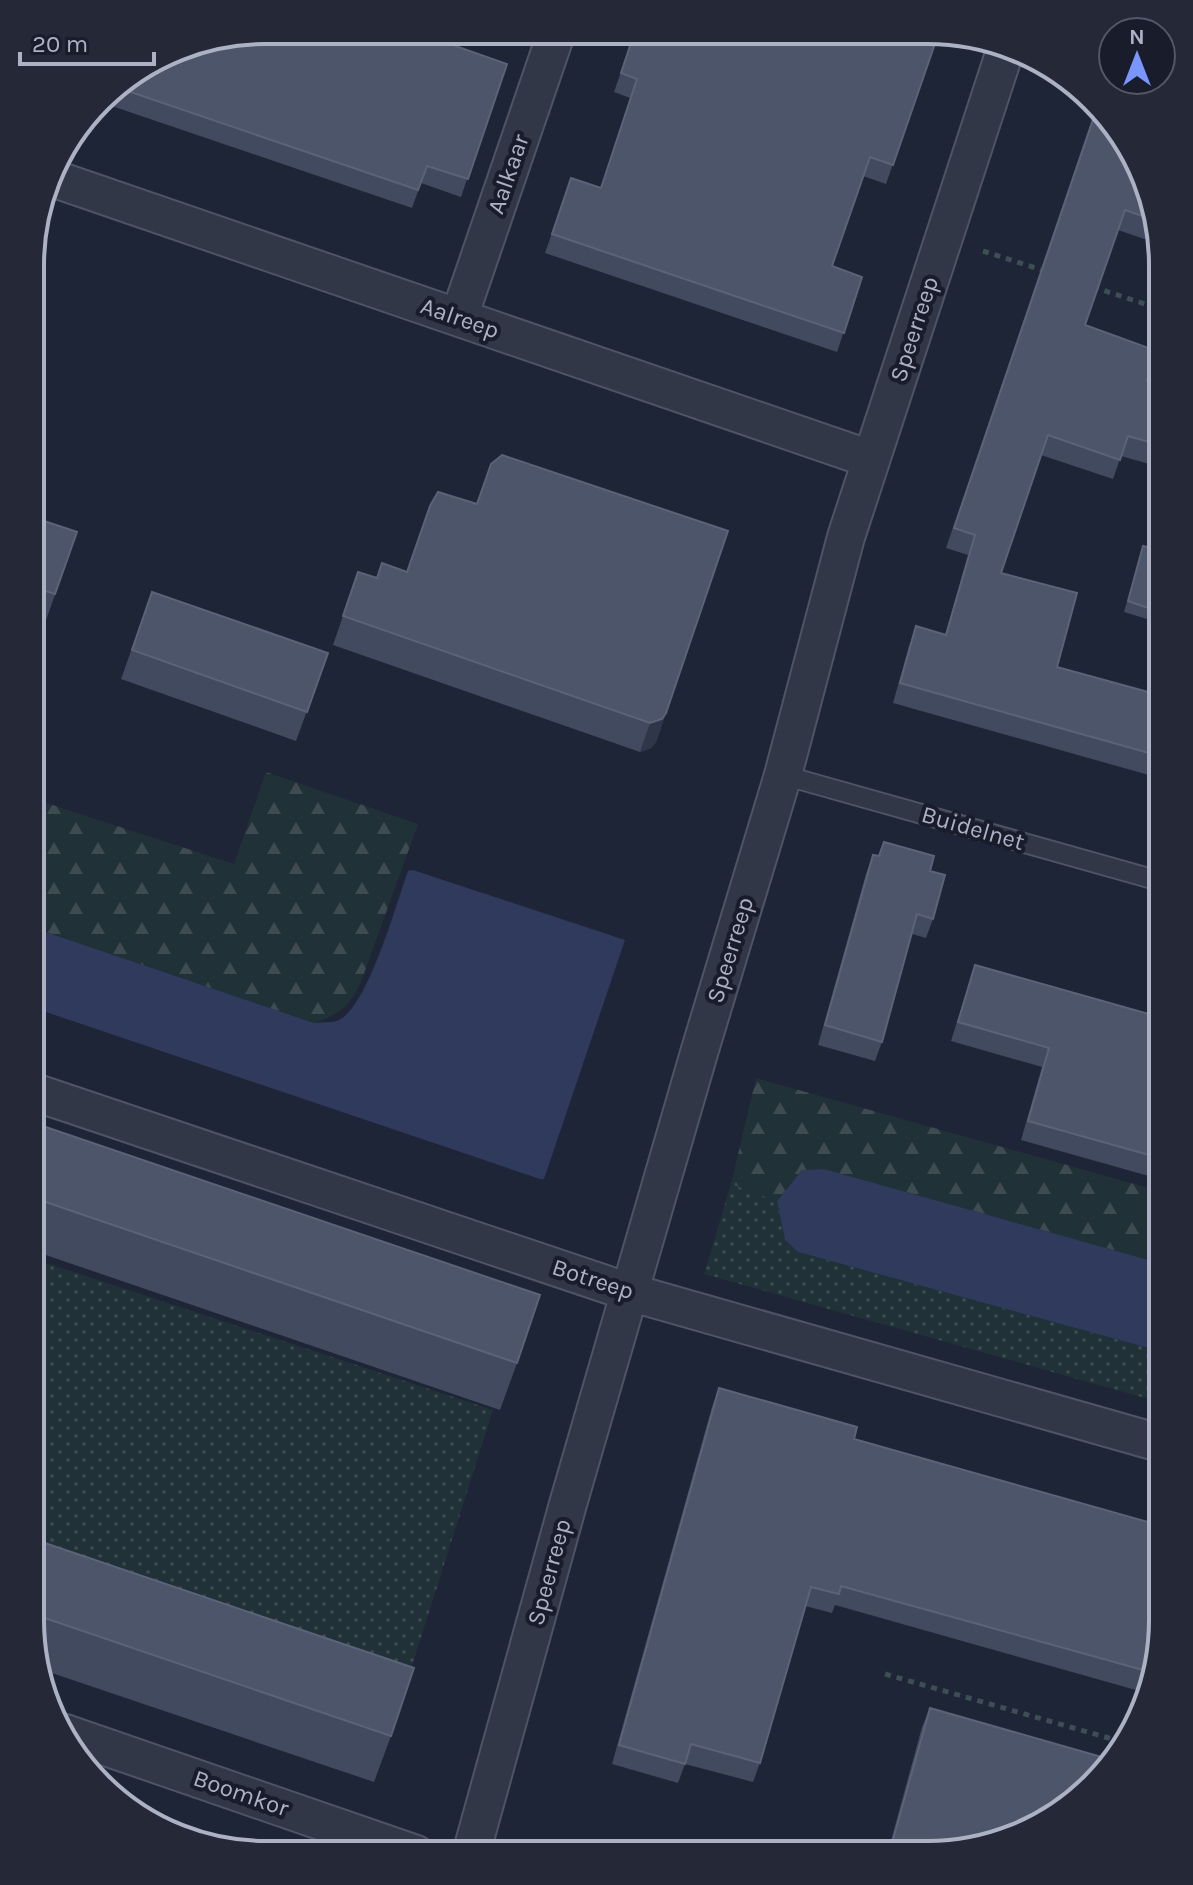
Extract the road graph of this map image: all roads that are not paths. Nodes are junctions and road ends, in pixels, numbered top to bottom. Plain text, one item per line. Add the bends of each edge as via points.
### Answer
1 (553, 44) edge
2 (1003, 58) edge
3 (61, 181) edge
4 (459, 317) junction
5 (870, 459) junction
6 (783, 775) junction
7 (1149, 878) edge
8 (44, 1095) edge
9 (629, 1292) junction
10 (1149, 1440) edge
11 (79, 1738) edge
12 (378, 1841) edge
13 (475, 1841) edge

1 - 4 street, Aalkaar
2 - 5 street, Speerreep
3 - 4 street, Aalreep
4 - 5 street, Aalreep
5 - 6 street, Speerreep
6 - 7 lane, Buidelnet
6 - 9 street, Speerreep
8 - 9 street, Botreep
9 - 10 street, Botreep
9 - 13 street, Speerreep
11 - 12 street, Boomkor

